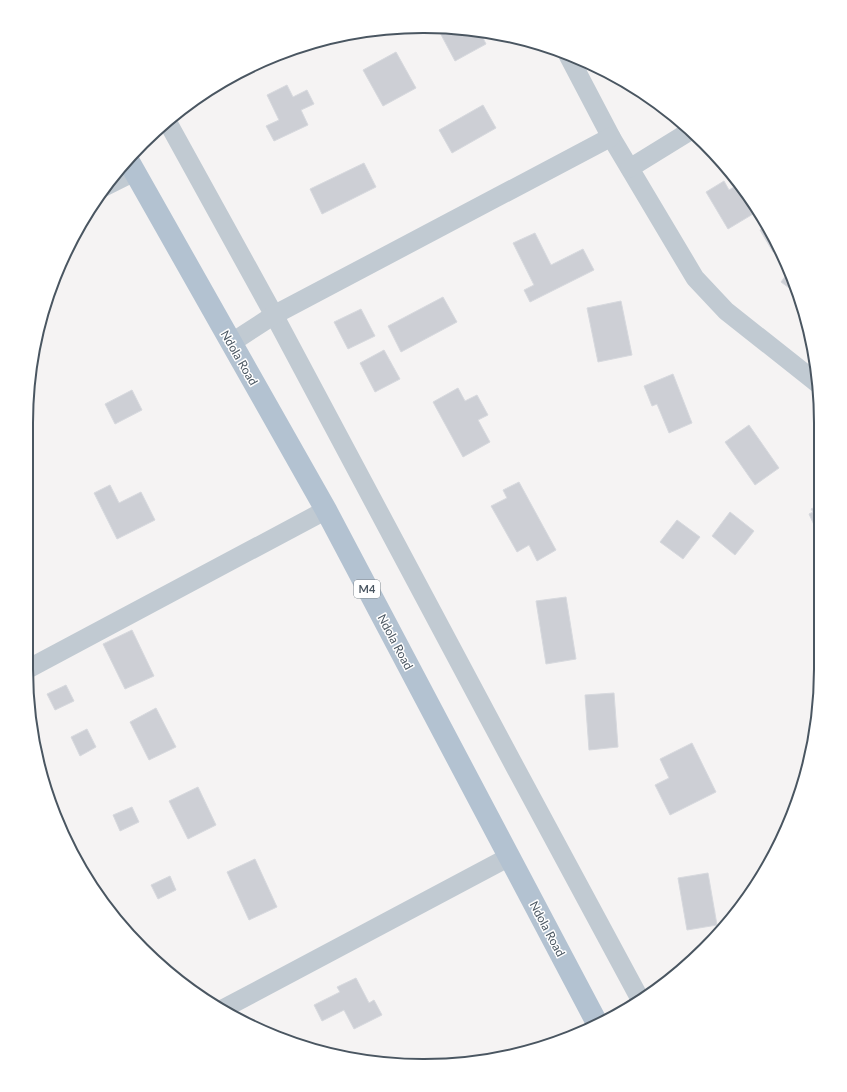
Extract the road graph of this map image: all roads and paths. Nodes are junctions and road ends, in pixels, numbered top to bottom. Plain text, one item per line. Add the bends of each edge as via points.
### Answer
1 (572, 63) edge
2 (170, 127) edge
3 (685, 134) edge
4 (611, 137) junction
5 (131, 166) edge
6 (630, 168) junction
7 (274, 315) junction
8 (230, 343) junction
9 (811, 379) edge
10 (326, 510) junction
11 (33, 666) edge
12 (509, 856) junction
13 (638, 995) edge
14 (227, 1007) edge
15 (595, 1019) edge

1 - 4 street
2 - 7 street
3 - 6 street
4 - 6 street
4 - 7 street
5 - 8 main road, Ndola Road / M4
6 - 9 street via 695,278 726,311
7 - 8 street
7 - 13 street
8 - 10 main road, Ndola Road / M4
10 - 11 street
10 - 12 main road, Ndola Road / M4
12 - 14 street
12 - 15 main road, Ndola Road / M4

